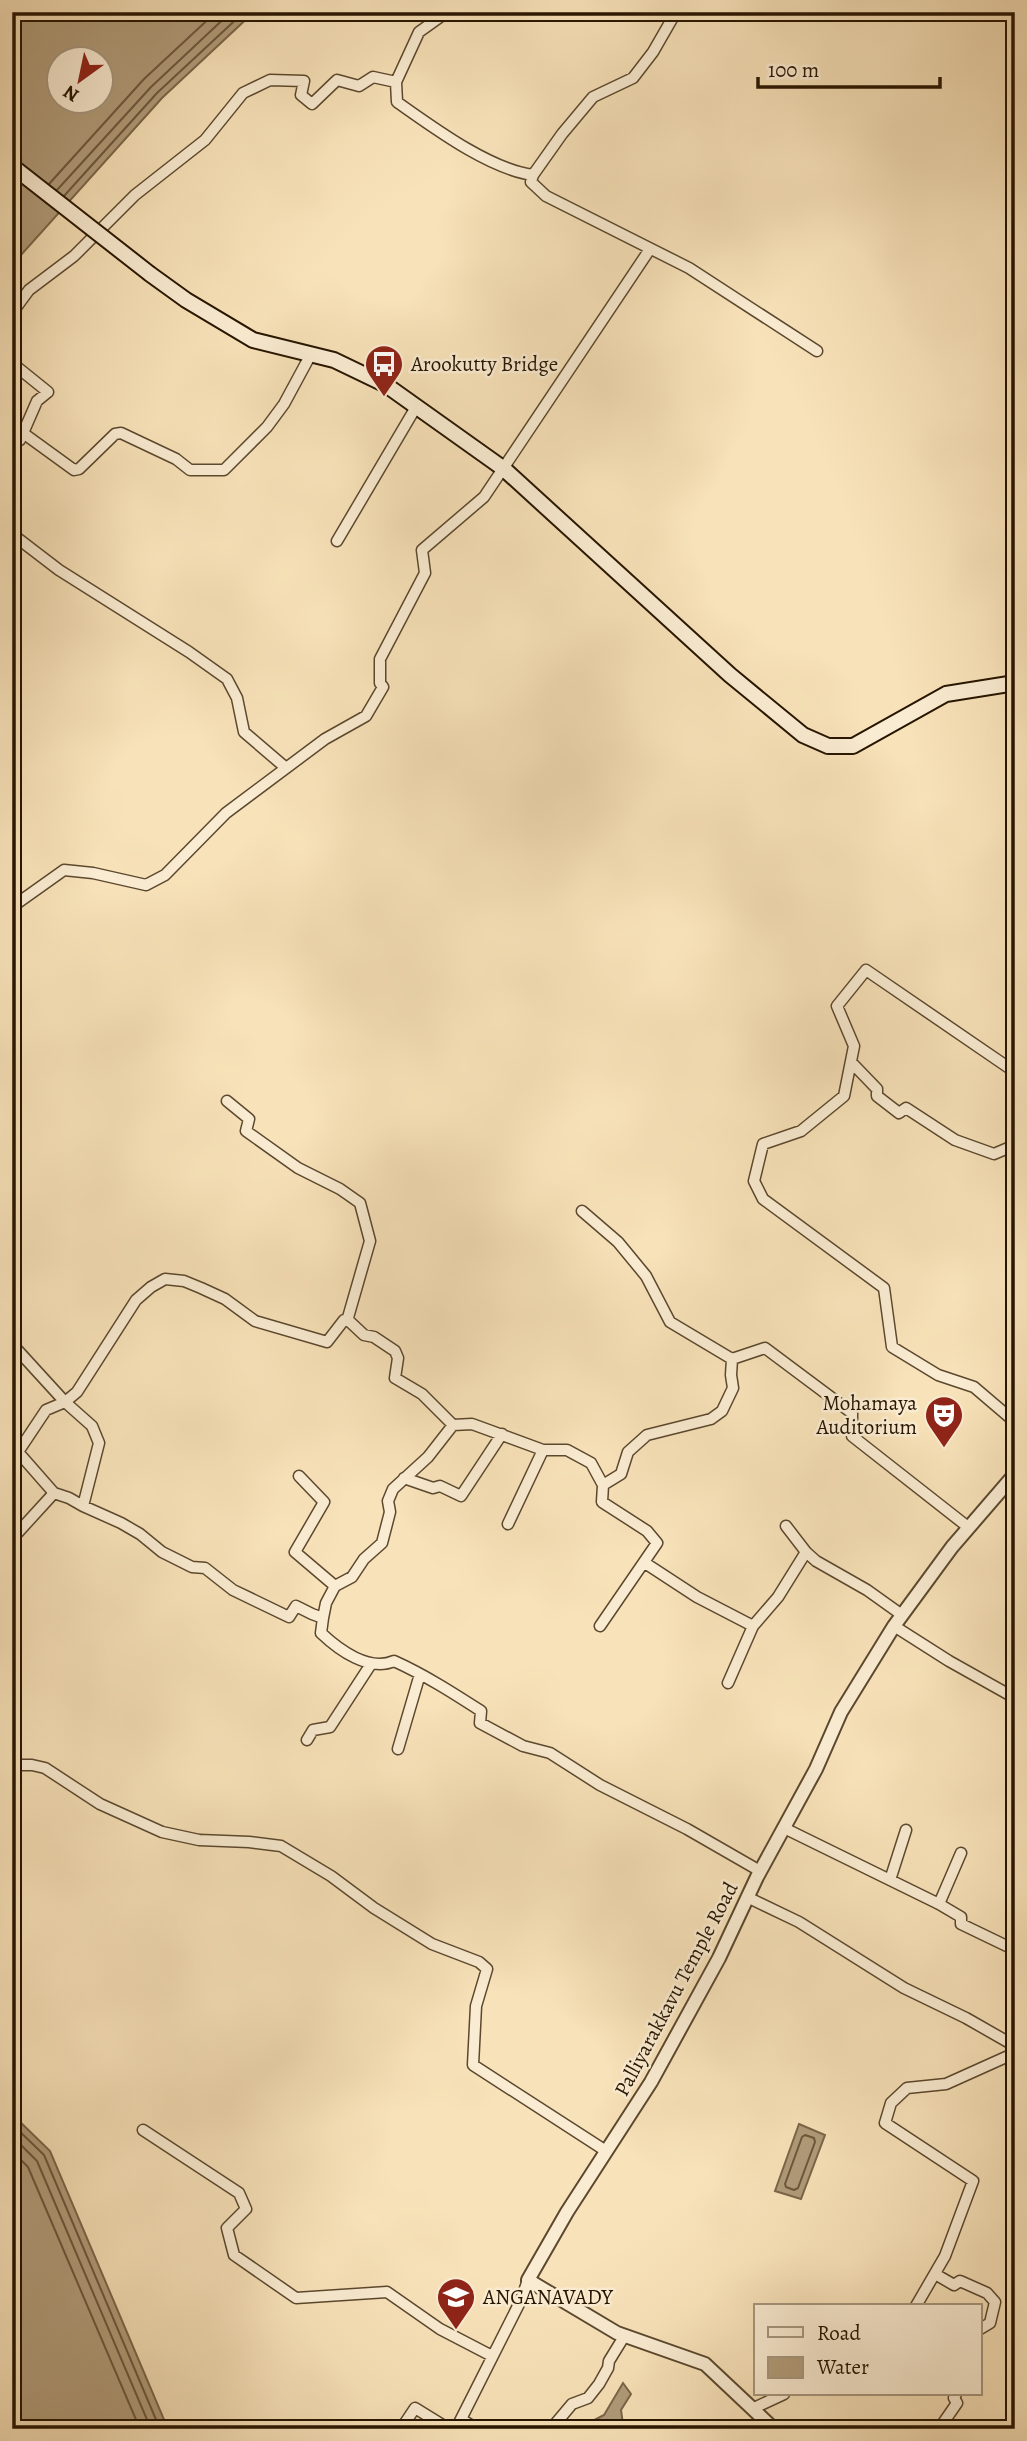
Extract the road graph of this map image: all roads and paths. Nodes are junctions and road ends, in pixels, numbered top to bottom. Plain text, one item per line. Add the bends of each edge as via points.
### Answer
1 (447, 12) edge
2 (676, 12) edge
3 (396, 82) junction
4 (12, 166) edge
5 (533, 175) junction
6 (650, 249) junction
7 (12, 313) edge
8 (817, 351) dead end
9 (311, 354) junction
10 (12, 363) edge
11 (416, 407) junction
12 (18, 433) edge
13 (504, 469) junction
14 (12, 534) edge
15 (337, 541) dead end
16 (1015, 683) edge
17 (285, 768) junction
18 (12, 907) edge
19 (851, 1062) junction
20 (1015, 1072) edge
21 (227, 1101) dead end
22 (1015, 1145) edge
23 (582, 1211) dead end
24 (347, 1321) junction
25 (12, 1344) edge
26 (732, 1359) junction
27 (65, 1402) junction
28 (1015, 1422) edge
29 (453, 1424) junction
30 (502, 1434) junction
31 (543, 1450) junction
32 (1015, 1474) edge
33 (299, 1476) dead end
34 (404, 1478) junction
35 (603, 1485) junction
36 (54, 1493) junction
37 (83, 1506) junction
38 (508, 1524) dead end
39 (786, 1525) dead end
40 (968, 1527) junction
41 (12, 1539) edge
42 (806, 1552) junction
43 (645, 1563) junction
44 (335, 1586) junction
45 (323, 1618) junction
46 (898, 1621) junction
47 (600, 1626) dead end
48 (753, 1626) junction
49 (371, 1664) junction
50 (420, 1674) junction
51 (728, 1683) dead end
52 (1015, 1698) edge
53 (307, 1740) dead end
54 (398, 1749) dead end
55 (12, 1765) edge
56 (784, 1828) junction
57 (906, 1830) dead end
58 (961, 1853) dead end
59 (760, 1871) junction
60 (890, 1880) junction
61 (747, 1897) junction
62 (939, 1904) junction
63 (1015, 1950) edge
64 (1015, 2046) edge
65 (1015, 2053) edge
66 (143, 2130) dead end
67 (606, 2151) junction
68 (935, 2274) junction
69 (528, 2280) junction
70 (917, 2304) edge
71 (982, 2328) edge
72 (625, 2336) junction
73 (492, 2356) junction
74 (780, 2396) edge
75 (955, 2396) edge
76 (754, 2408) junction
77 (459, 2424) edge
78 (401, 2429) edge
79 (449, 2429) edge
80 (477, 2429) edge
81 (551, 2429) edge
82 (774, 2429) edge
83 (939, 2429) edge

1 - 3 street via 419,32
2 - 5 street via 633,78 593,97
3 - 5 street via 397,102 440,132 513,172
3 - 7 street via 373,77 359,86 337,80 312,104 302,95 304,81 271,80 243,93 205,140 135,195 74,256 29,289
4 - 9 main road, bridge via 186,299 253,340
5 - 6 street via 531,182 546,196
6 - 8 street via 689,268
6 - 13 street
9 - 11 main road via 386,385
9 - 12 street via 267,427 224,470 190,470 121,433 115,433 74,470
10 - 12 street via 48,392 37,401
11 - 13 main road
11 - 15 street
13 - 16 main road via 730,675 803,735 828,746 853,746 946,694
13 - 17 street via 485,497 422,550 425,573 380,659 383,687 366,716
14 - 17 street via 59,570 227,679 237,698 244,732
17 - 18 street via 226,813 165,874 146,885 64,870
19 - 20 street via 854,1046 837,1006 866,970
19 - 22 street via 877,1089 877,1096 899,1113 906,1108 955,1140 994,1154
19 - 28 street via 844,1097 801,1131 763,1144 754,1181 763,1199 884,1288 892,1347 938,1375 974,1387
21 - 24 street via 249,1119 246,1130 298,1168 360,1203 370,1241
23 - 26 street via 618,1242 646,1276 670,1322
24 - 27 street via 327,1342 255,1321 225,1299 184,1281 165,1279 136,1300 77,1392
24 - 29 street via 394,1351 396,1378 422,1394
25 - 27 street
26 - 35 street via 733,1388 722,1411 648,1435 628,1452 621,1474
26 - 40 street via 765,1348 852,1413 852,1436
27 - 36 street via 46,1410 18,1452
27 - 37 street via 92,1426 99,1443
29 - 30 street via 472,1424
29 - 34 street via 428,1457
30 - 31 street
30 - 34 street via 461,1496
31 - 35 street via 567,1450 591,1463
31 - 38 street
32 - 40 street, Palliyarakkavu Temple Road
33 - 44 street via 324,1502 295,1552
34 - 44 street via 388,1501 382,1543 352,1577
35 - 43 street via 602,1502 647,1531 657,1543
36 - 37 street
36 - 41 street
37 - 45 street via 140,1534 162,1552 192,1567 205,1568 233,1590 289,1618 296,1606
39 - 42 street
40 - 46 street, Palliyarakkavu Temple Road
42 - 46 street via 867,1590
42 - 48 street
43 - 47 street
43 - 48 street
44 - 45 street
45 - 49 street via 321,1633
46 - 52 street via 949,1661
46 - 56 street, Palliyarakkavu Temple Road via 841,1712
48 - 51 street
49 - 50 street via 394,1661
49 - 53 street via 330,1727 313,1730
50 - 54 street
50 - 59 street via 481,1712 480,1723 523,1746 550,1754 600,1786
55 - 67 street via 45,1768 100,1804 162,1832 199,1840 281,1846 432,1944 479,1962 487,1969 476,2006 473,2065
56 - 59 street, Palliyarakkavu Temple Road
56 - 60 street
57 - 60 street
58 - 62 street
59 - 61 street, Palliyarakkavu Temple Road
60 - 62 street
61 - 64 street
61 - 67 street, Palliyarakkavu Temple Road via 652,2082
62 - 63 street via 961,1917 961,1924
65 - 68 street via 946,2084 907,2088 891,2103 886,2123 973,2181
66 - 73 street via 239,2193 246,2209 227,2228 234,2255 296,2298 387,2292 440,2329
67 - 69 street, Palliyarakkavu Temple Road
68 - 70 street
68 - 71 street via 954,2285 960,2281 987,2293 995,2302 990,2323
69 - 72 street
69 - 73 street
72 - 76 street via 705,2364
72 - 81 street via 600,2384 588,2398 572,2404
73 - 77 street
74 - 76 street
75 - 83 street via 957,2403
76 - 82 street
77 - 80 street
78 - 79 street via 415,2408

